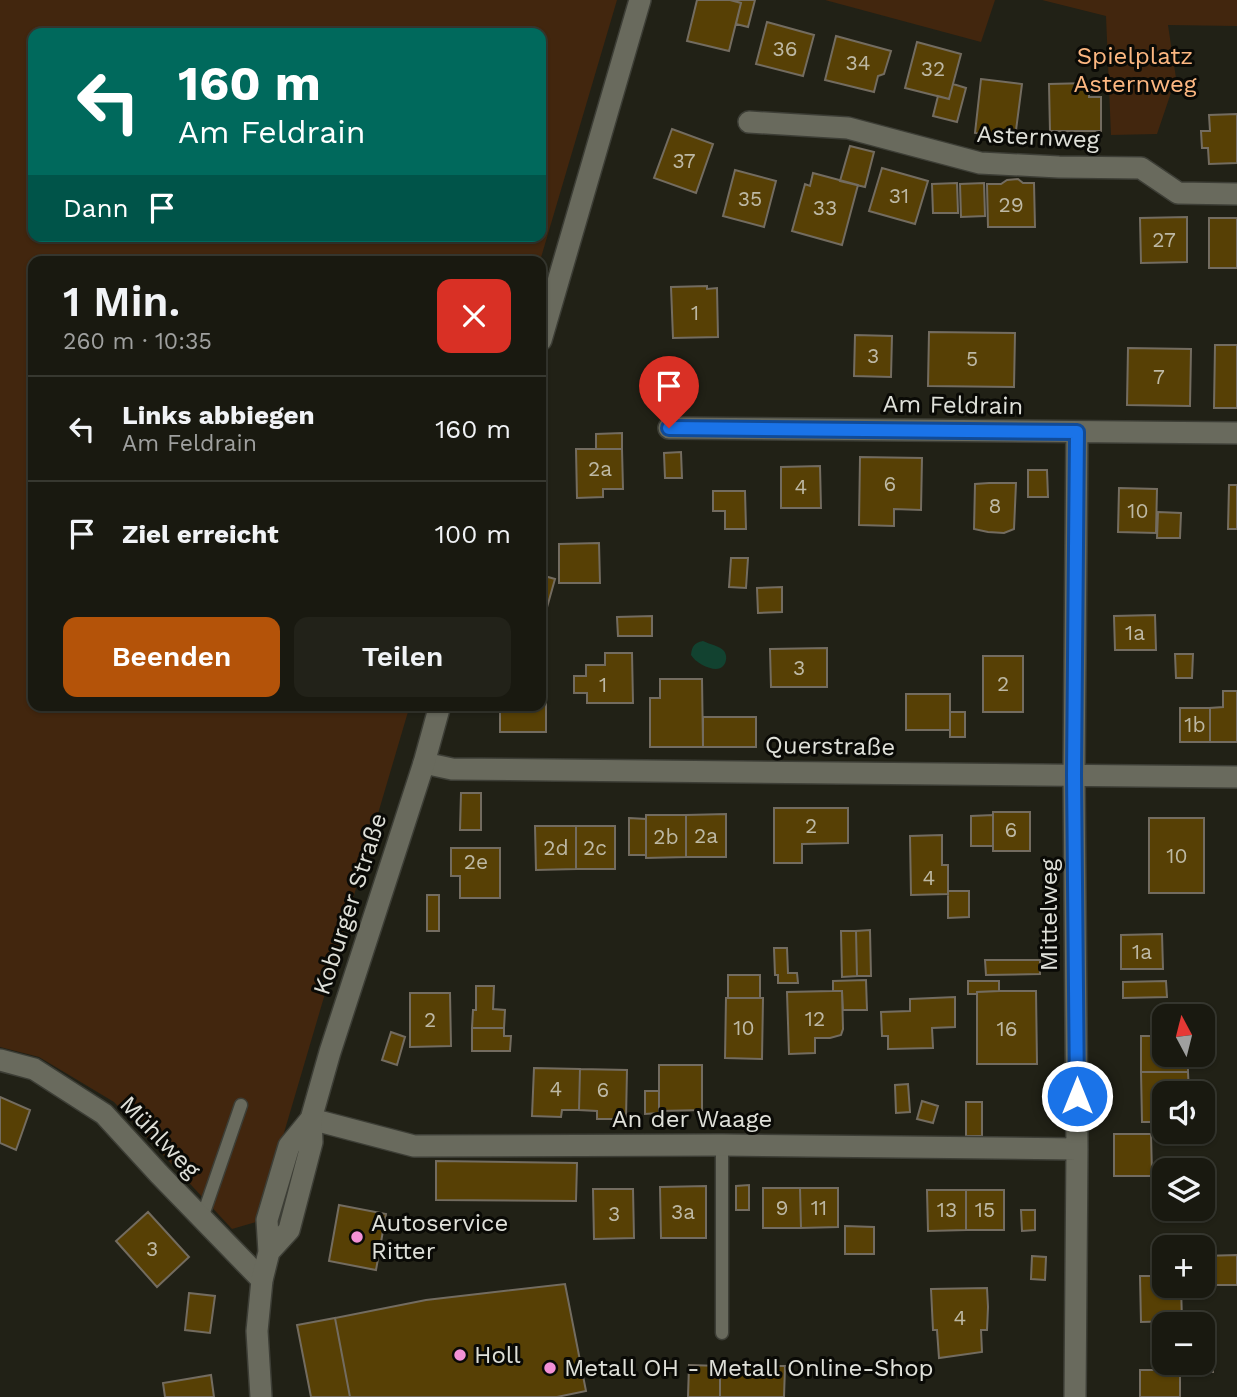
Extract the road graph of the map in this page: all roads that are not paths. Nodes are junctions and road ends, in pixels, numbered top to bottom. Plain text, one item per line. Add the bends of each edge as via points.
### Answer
1 (640, 0) edge
2 (749, 122) dead end
3 (1237, 194) edge
4 (546, 323) edge
5 (669, 428) dead end
6 (1077, 432) junction
7 (1237, 433) edge
8 (438, 711) edge
9 (424, 763) junction
10 (1074, 775) junction
11 (1237, 776) edge
12 (0, 1060) edge
13 (241, 1105) dead end
14 (311, 1119) junction
15 (722, 1144) junction
16 (1077, 1149) junction
17 (202, 1218) junction
18 (262, 1280) junction
19 (722, 1333) dead end
20 (261, 1397) edge
21 (1075, 1397) edge

1 - 4 street
2 - 3 street, Asternweg via 848,128 980,163 1141,168 1178,193
5 - 6 street, Am Feldrain
6 - 7 street, Am Feldrain
6 - 10 street, Mittelweg
8 - 9 street, Koburger Straße
9 - 10 street, Querstraße via 452,769
9 - 14 street, Koburger Straße
10 - 11 street, Querstraße
10 - 16 street, Mittelweg
12 - 17 street, Mühlweg via 34,1069 104,1114
13 - 17 lane
14 - 15 street, An der Waage via 414,1146
14 - 18 street, Koburger Straße via 289,1146 267,1220 269,1252
15 - 16 street, An der Waage
15 - 19 lane
16 - 21 street, Mittelweg
17 - 18 street, Mühlweg
18 - 20 street, Koburger Straße via 257,1331

